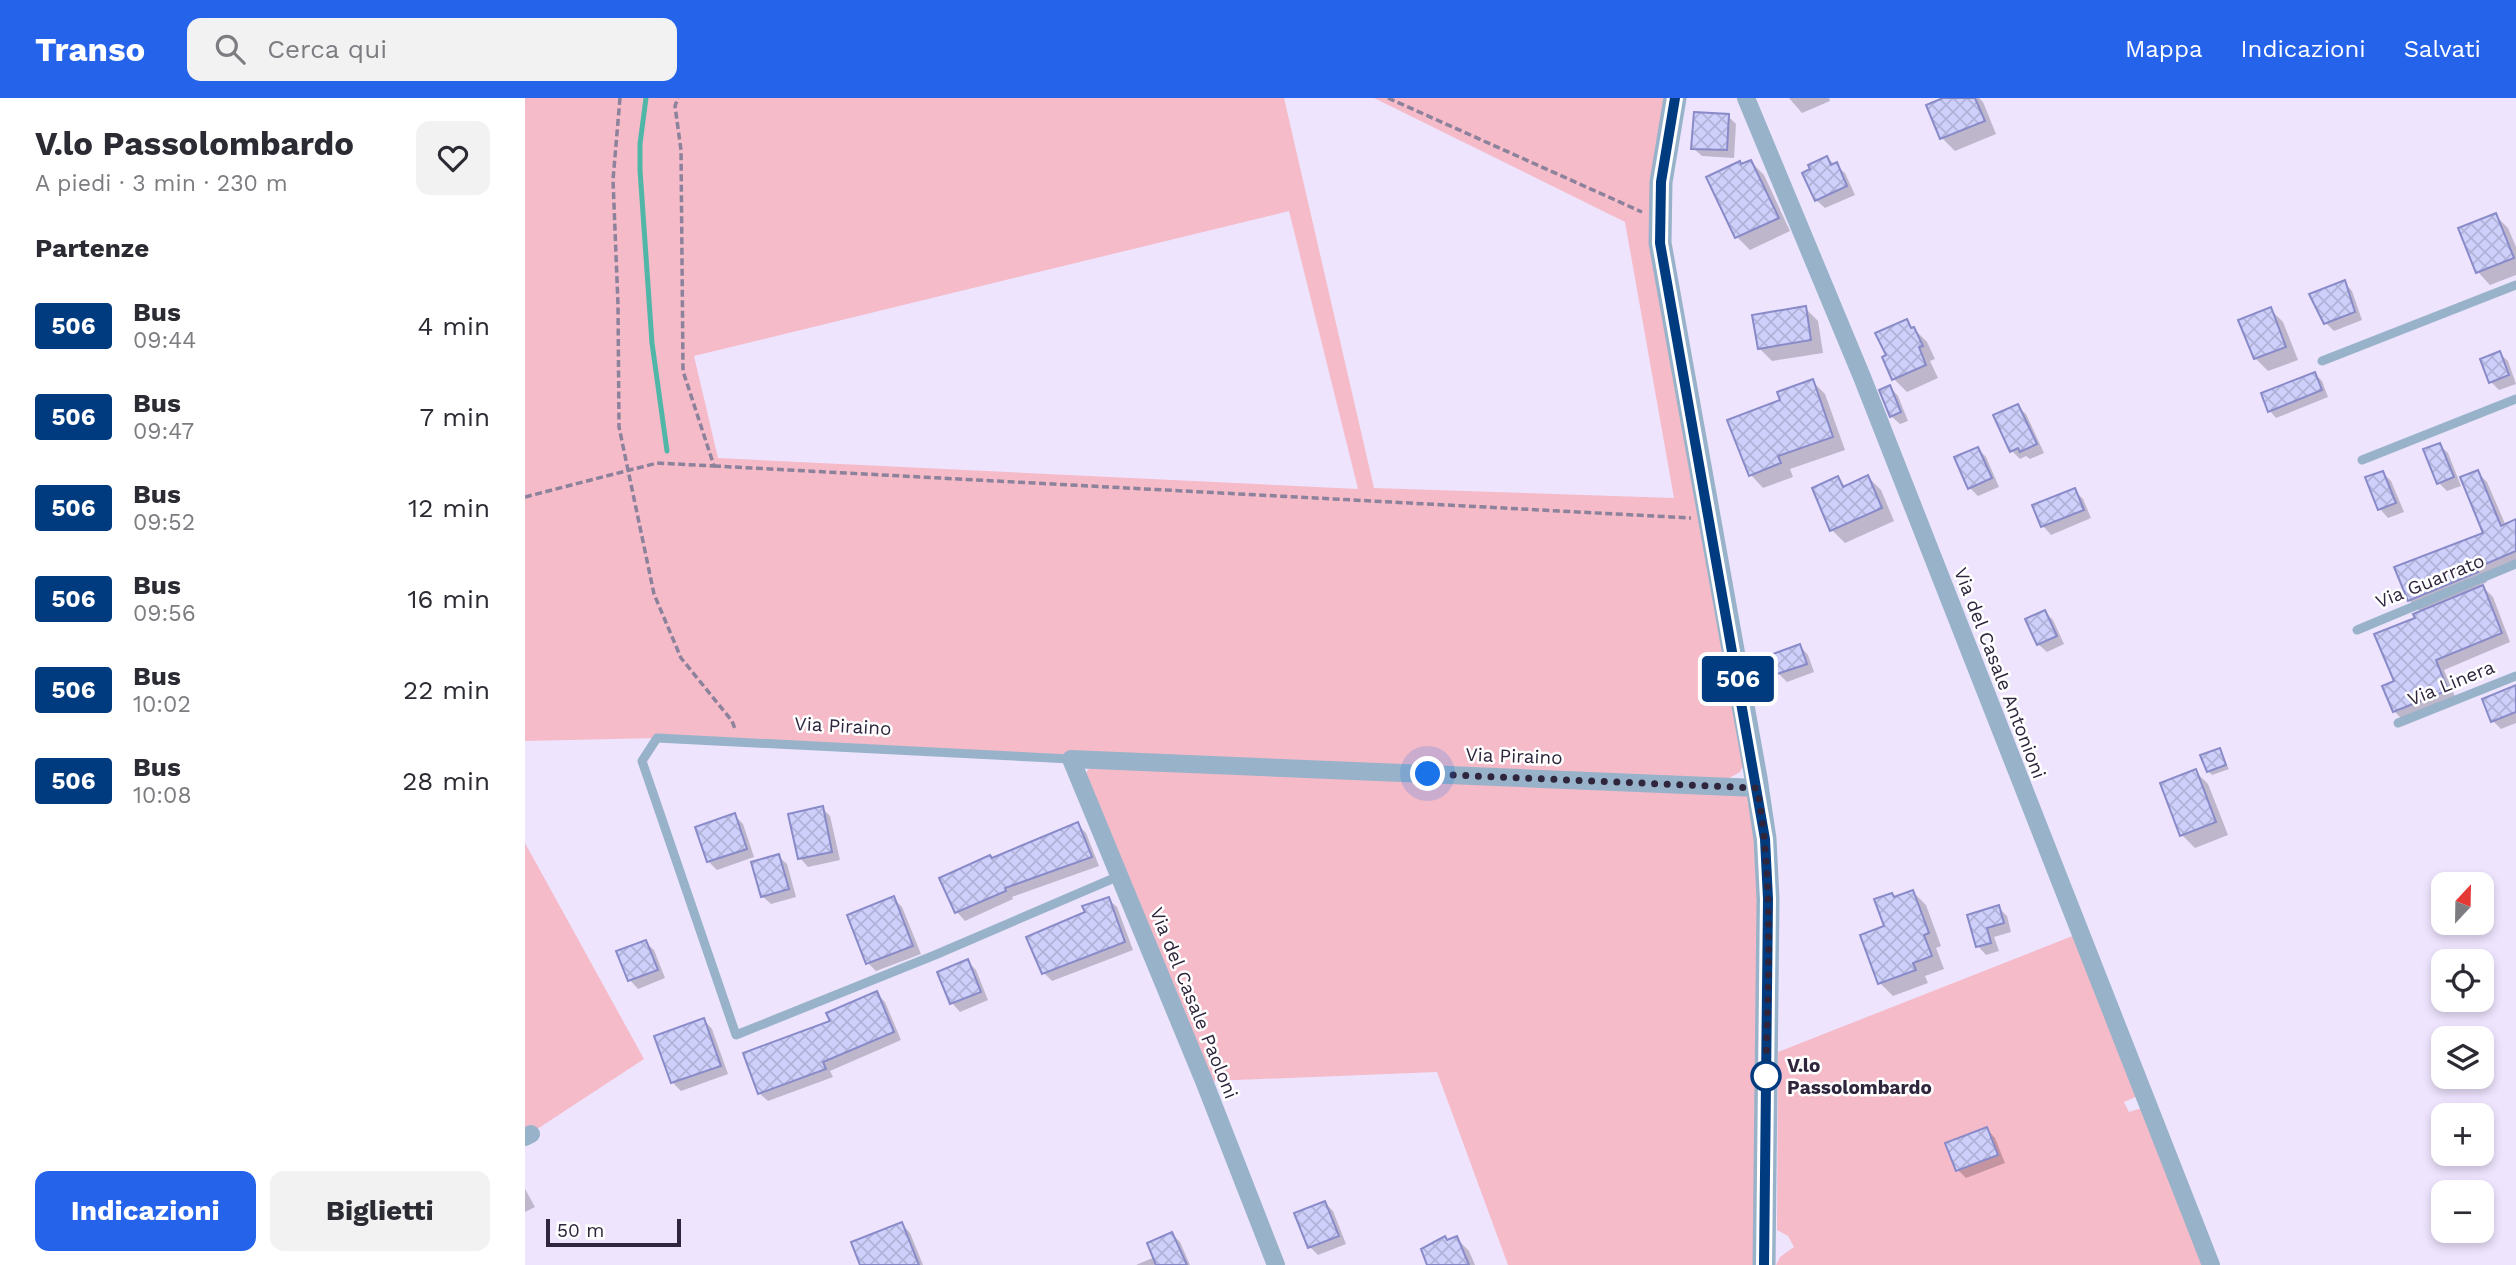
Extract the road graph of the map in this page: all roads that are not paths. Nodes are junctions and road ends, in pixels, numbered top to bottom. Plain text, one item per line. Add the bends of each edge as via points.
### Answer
1 (1675, 98) edge
2 (1746, 98) edge
3 (2516, 285) edge
4 (2322, 361) dead end
5 (2516, 399) edge
6 (2362, 460) dead end
7 (2516, 565) edge
8 (2357, 630) dead end
9 (2516, 676) edge
10 (2398, 723) dead end
11 (1071, 759) junction
12 (1757, 788) junction
13 (1119, 876) junction
14 (1276, 1265) edge
15 (1764, 1265) edge
16 (2211, 1265) edge

1 - 12 street via 1659,220 1665,274
2 - 16 street, Via del Casale Antonioni via 1862,377
3 - 4 lane
5 - 6 lane
7 - 8 lane, Via Guarrato
9 - 10 lane, Via Linera
11 - 12 street, Via Piraino
11 - 13 street, Via del Casale Paoloni
11 - 13 lane, Via Piraino via 657,738 642,761 736,1035
12 - 15 street via 1768,899
13 - 14 street, Via del Casale Paoloni

